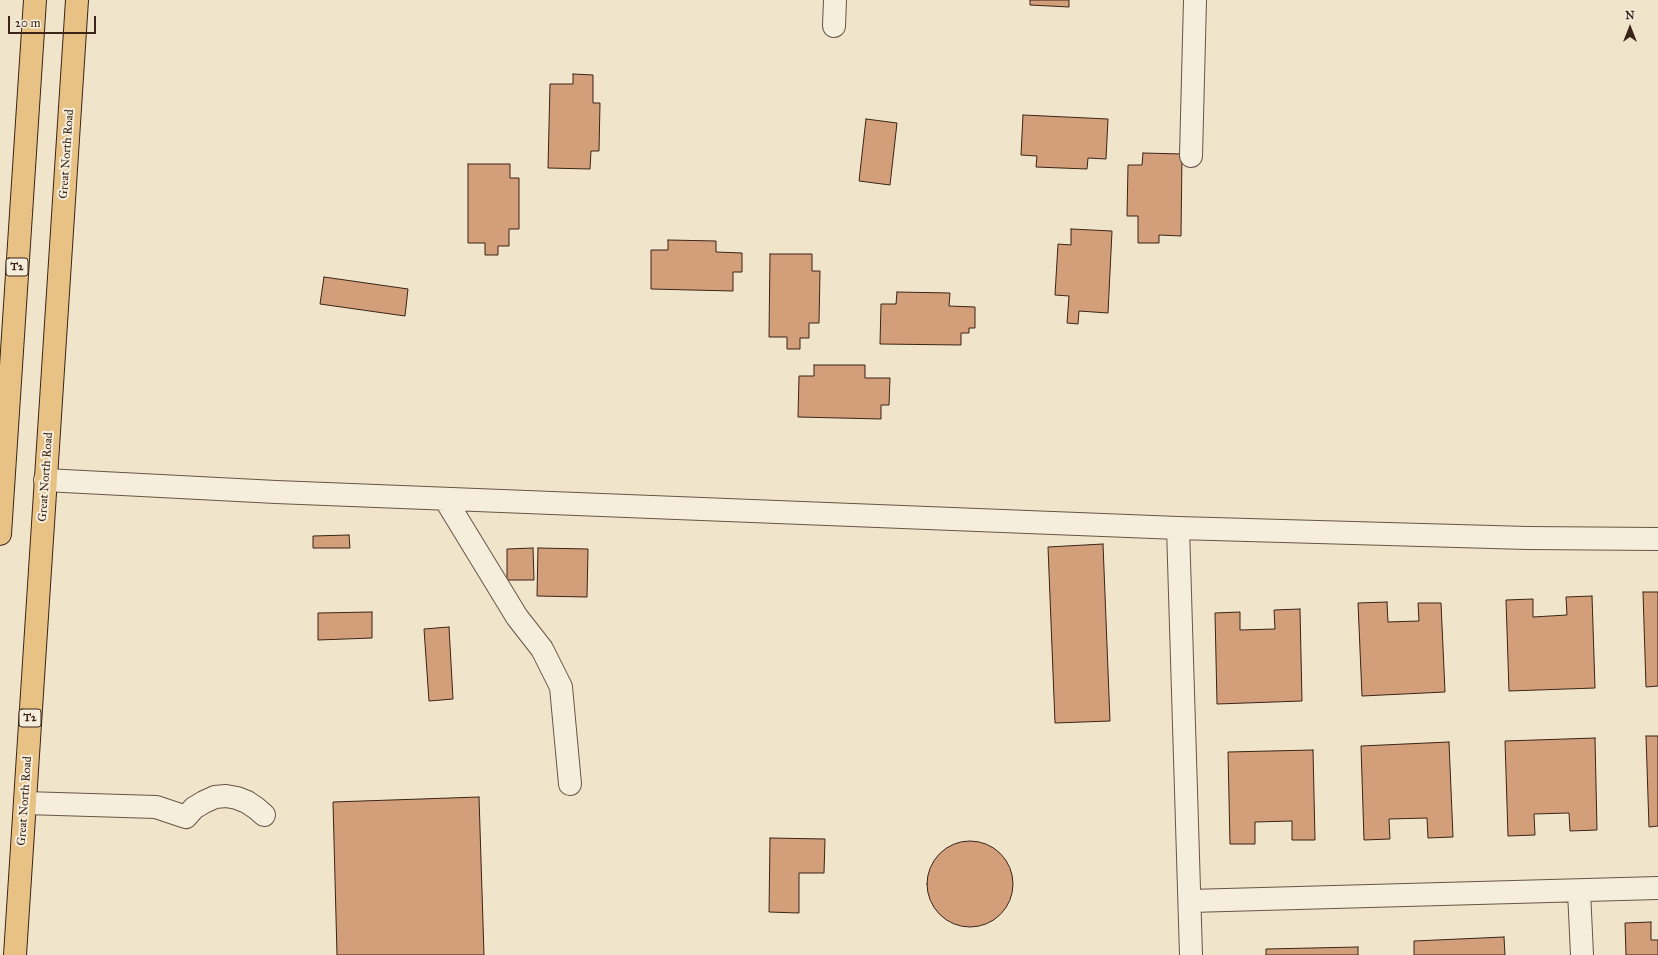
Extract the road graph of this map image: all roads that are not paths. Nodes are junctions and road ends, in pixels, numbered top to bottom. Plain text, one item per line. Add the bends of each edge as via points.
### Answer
1 (35, 0) edge
2 (77, 0) edge
3 (835, 0) edge
4 (1195, 0) edge
5 (834, 26) dead end
6 (1191, 156) dead end
7 (45, 480) junction
8 (1, 481) edge
9 (445, 499) junction
10 (1178, 528) junction
11 (0, 534) edge
12 (1658, 540) edge
13 (570, 784) dead end
14 (25, 803) junction
15 (264, 815) dead end
16 (1658, 888) edge
17 (1579, 891) junction
18 (1190, 901) junction
19 (16, 955) edge
20 (1191, 955) edge
21 (1582, 955) edge

1 - 8 main road, T2
2 - 7 main road, Great North Road / T2
3 - 5 street
4 - 6 street
7 - 9 street
7 - 14 main road, Great North Road / T2
8 - 11 main road, T2
9 - 10 street
9 - 13 street via 517,617 542,649 560,687
10 - 12 street
10 - 18 street
14 - 15 street via 156,807 186,817 204,802 226,796 247,802
14 - 19 main road, Great North Road / T2
16 - 17 street
17 - 18 street
17 - 21 street
18 - 20 street

